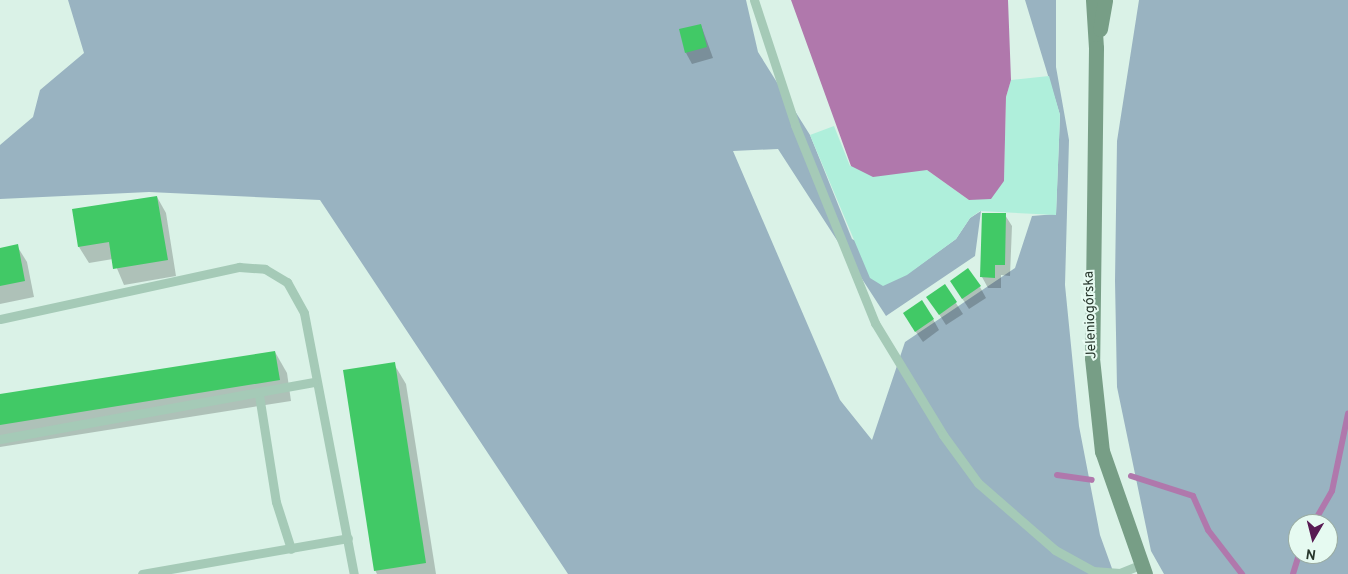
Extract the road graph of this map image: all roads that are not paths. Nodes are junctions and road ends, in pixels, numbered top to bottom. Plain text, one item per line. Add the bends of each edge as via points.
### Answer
1 (754, 0) edge
2 (1092, 0) edge
3 (1105, 0) edge
4 (1096, 48) junction
5 (0, 319) edge
6 (314, 382) junction
7 (259, 395) junction
8 (0, 440) edge
9 (348, 538) junction
10 (291, 549) junction
11 (1142, 570) edge
12 (142, 574) edge
13 (354, 574) edge

1 - 11 lane via 795,125 874,323 943,435 978,483 1055,550 1093,572
2 - 4 street, Jeleniogórska
3 - 4 street, Jeleniogórska
4 - 11 street, Jeleniogórska via 1092,358 1102,451
5 - 6 lane via 238,267 264,269 287,282 304,313
6 - 7 lane
6 - 9 lane
7 - 8 lane
7 - 10 lane via 276,502
9 - 10 lane
9 - 13 lane
10 - 12 lane

